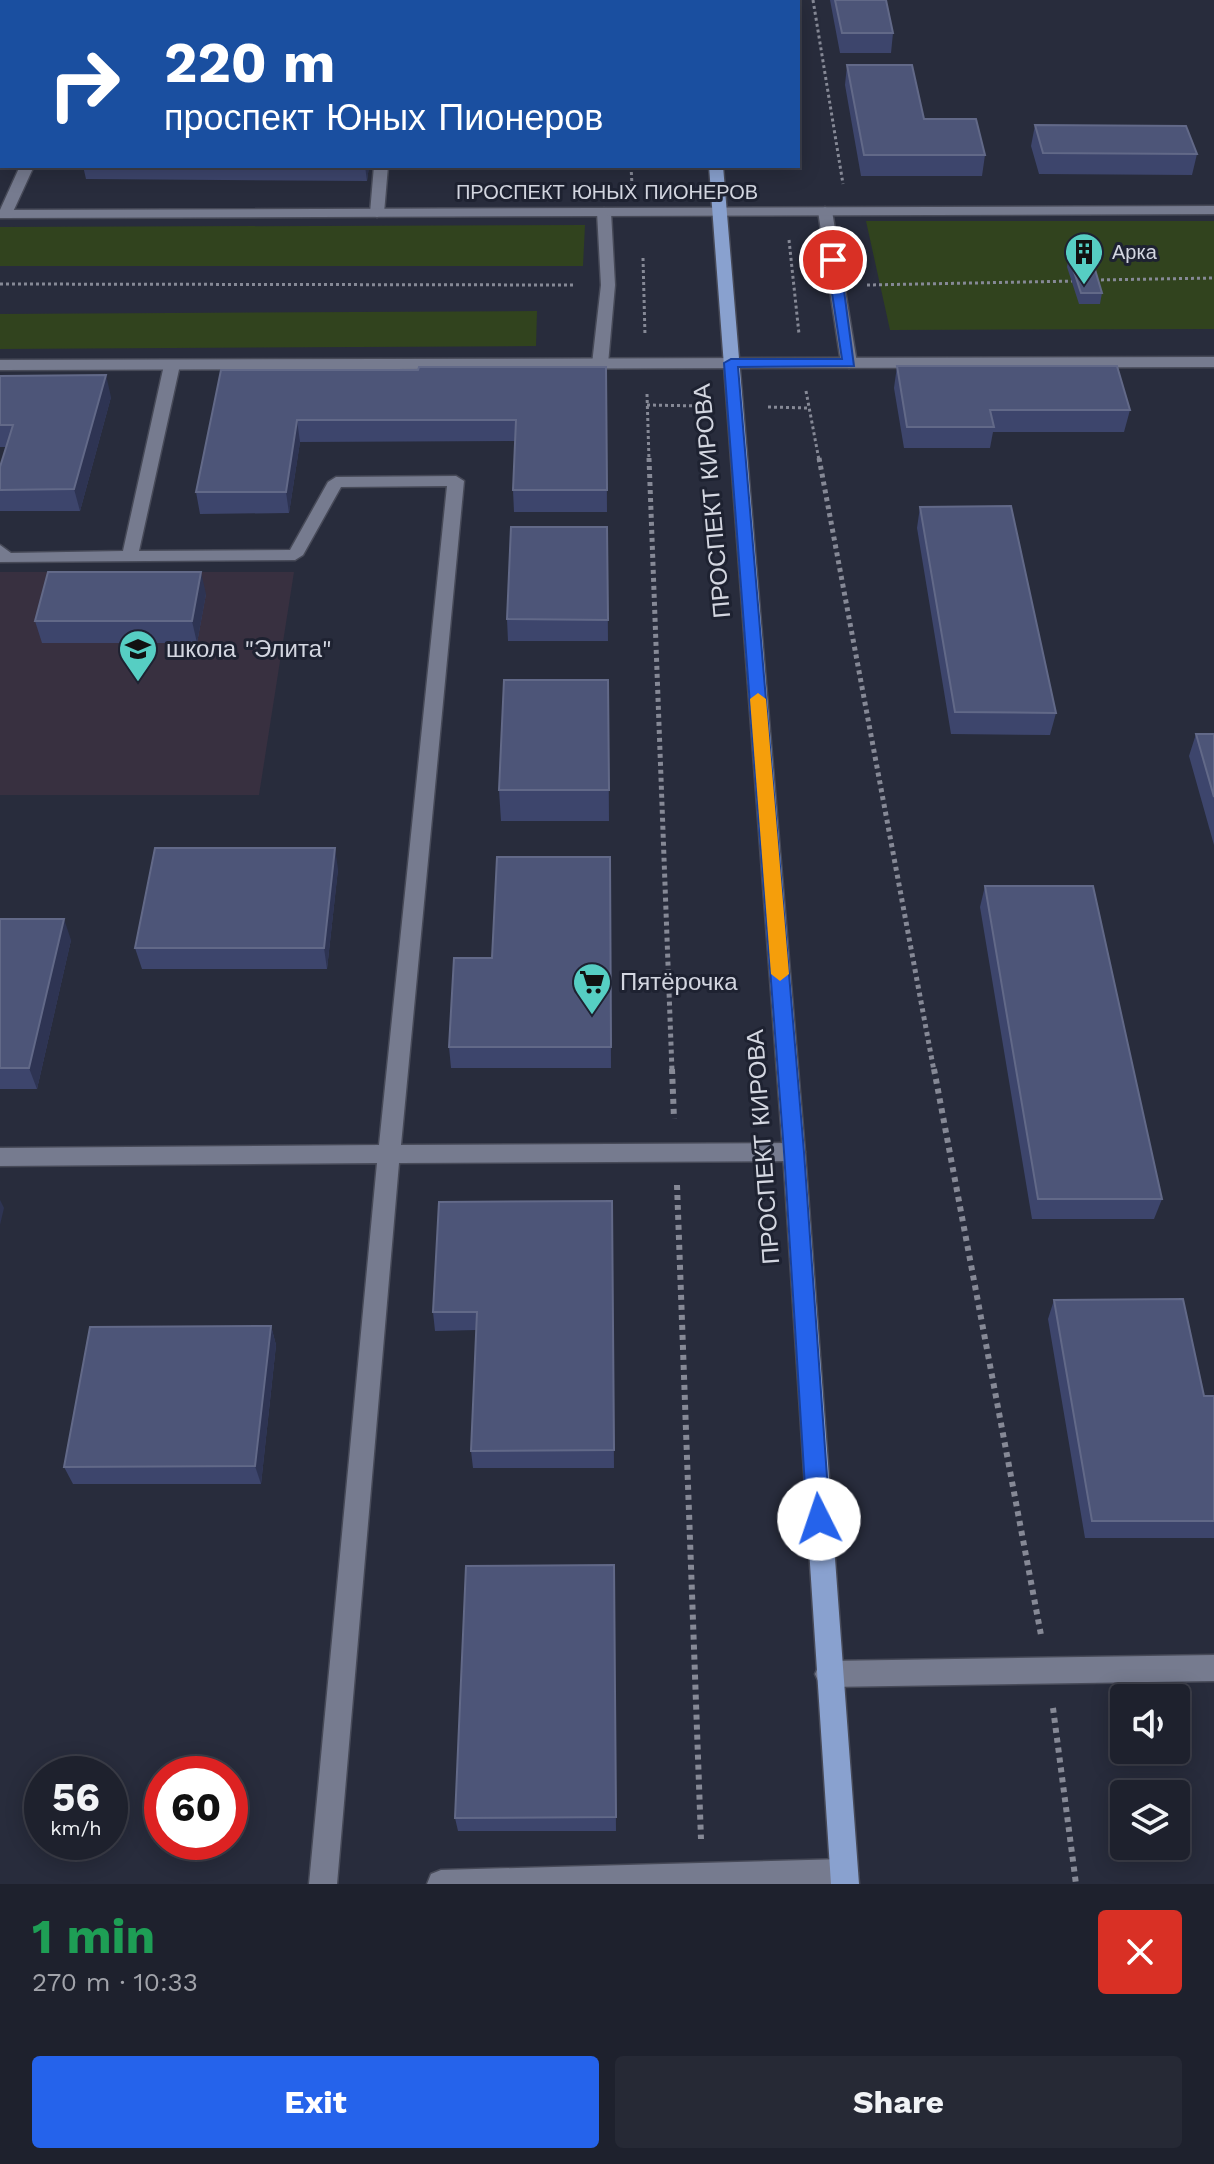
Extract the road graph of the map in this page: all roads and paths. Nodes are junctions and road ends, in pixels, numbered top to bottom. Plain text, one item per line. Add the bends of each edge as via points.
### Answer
1 (813, 0) edge
2 (26, 168) edge
3 (381, 168) edge
4 (631, 168) edge
5 (716, 168) edge
6 (843, 184) dead end
7 (1214, 210) edge
8 (785, 211) junction
9 (825, 211) junction
10 (604, 212) junction
11 (639, 212) junction
12 (719, 212) junction
13 (377, 213) junction
14 (2, 214) edge
15 (1214, 278) edge
16 (0, 284) edge
17 (608, 285) junction
18 (645, 285) junction
19 (837, 285) junction
20 (1214, 362) edge
21 (731, 363) junction
22 (801, 363) junction
23 (849, 363) junction
24 (600, 364) junction
25 (646, 364) junction
26 (0, 365) edge
27 (172, 365) junction
28 (0, 550) edge
29 (130, 556) junction
30 (794, 1152) junction
31 (675, 1153) junction
32 (389, 1154) junction
33 (0, 1157) edge
34 (1214, 1668) edge
35 (1048, 1671) junction
36 (828, 1674) junction
37 (703, 1877) junction
38 (844, 1878) edge
39 (323, 1884) edge
40 (441, 1884) edge
41 (1076, 1884) edge

1 - 6 path
2 - 14 street
3 - 13 street
4 - 11 path
5 - 12 main road, ПРОСПЕКТ КИРОВА
7 - 9 street, ПРОСПЕКТ ЮНЫХ ПИОНЕРОВ
8 - 9 street, ПРОСПЕКТ ЮНЫХ ПИОНЕРОВ
8 - 12 street, ПРОСПЕКТ ЮНЫХ ПИОНЕРОВ
8 - 22 path
9 - 19 street
10 - 11 street, ПРОСПЕКТ ЮНЫХ ПИОНЕРОВ
10 - 13 street, ПРОСПЕКТ ЮНЫХ ПИОНЕРОВ
10 - 17 street
11 - 12 street, ПРОСПЕКТ ЮНЫХ ПИОНЕРОВ
11 - 18 path
12 - 21 main road, ПРОСПЕКТ КИРОВА
13 - 14 street, ПРОСПЕКТ ЮНЫХ ПИОНЕРОВ
15 - 19 path
16 - 17 path
17 - 18 path
17 - 24 street
18 - 25 path
19 - 23 street
20 - 23 street
21 - 22 street
21 - 25 street
21 - 30 main road, ПРОСПЕКТ КИРОВА
22 - 23 street
22 - 35 path
24 - 25 street
24 - 27 street
25 - 31 path
26 - 27 street
27 - 29 street
28 - 29 street via 6,558
29 - 32 street via 295,555 336,482 456,481
30 - 31 street
30 - 36 main road, ПРОСПЕКТ КИРОВА
31 - 32 street
31 - 37 path
32 - 33 street
32 - 39 street
34 - 35 street
35 - 36 street
35 - 41 path
36 - 38 main road, ПРОСПЕКТ КИРОВА
37 - 38 street
37 - 40 street

